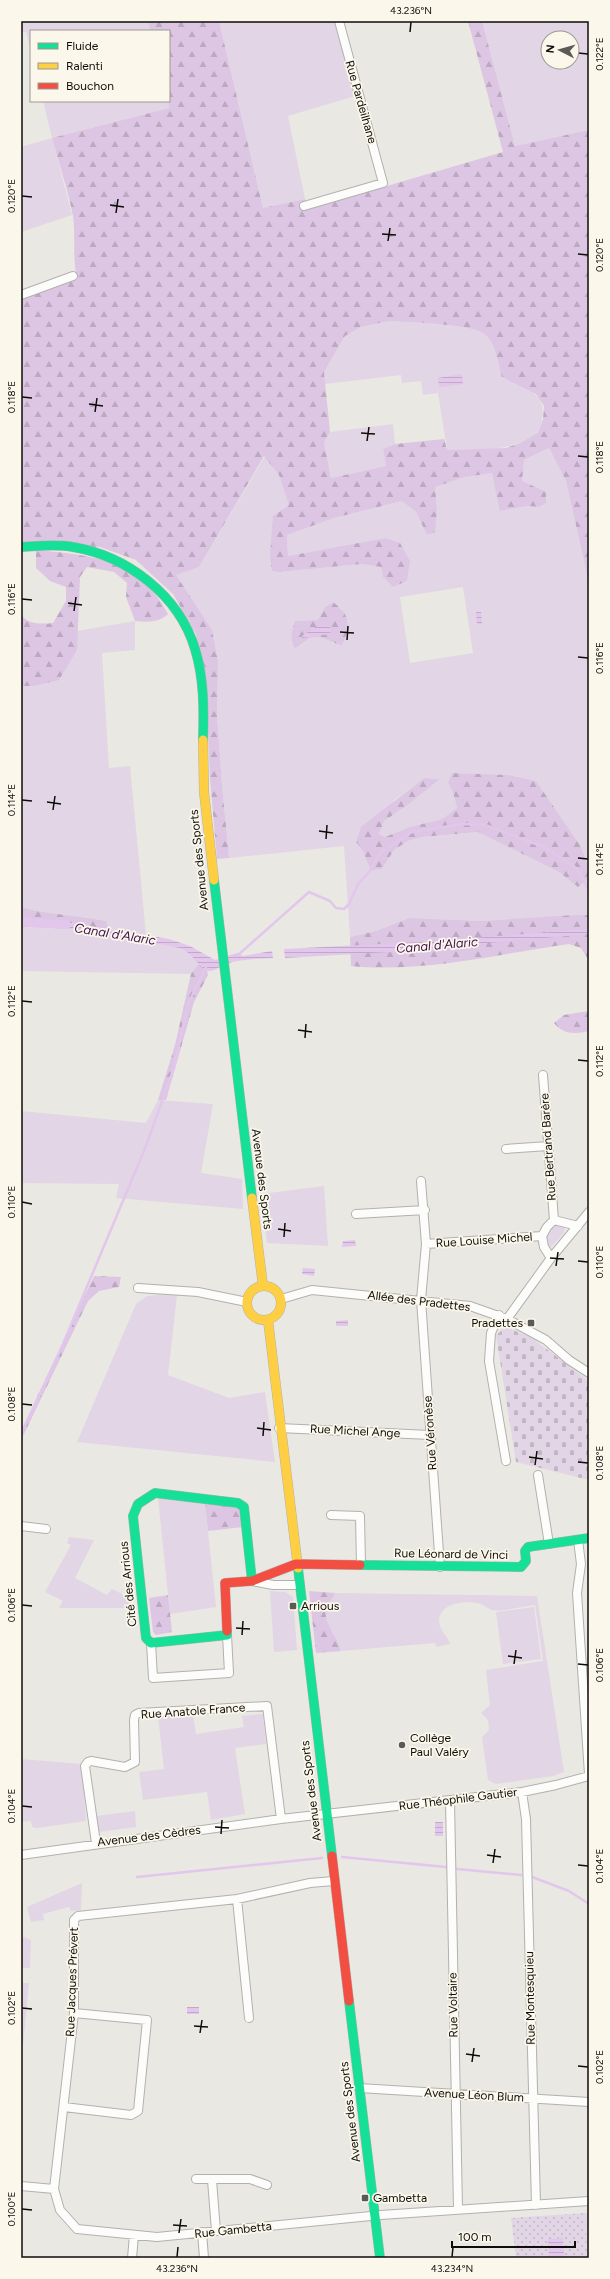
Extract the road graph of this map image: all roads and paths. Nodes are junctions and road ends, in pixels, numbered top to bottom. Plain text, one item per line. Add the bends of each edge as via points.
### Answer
1 (339, 21) edge
2 (304, 206) dead end
3 (72, 276) dead end
4 (21, 296) edge
5 (21, 547) edge
6 (543, 1075) dead end
7 (548, 1146) junction
8 (506, 1149) dead end
9 (421, 1181) dead end
10 (424, 1210) junction
11 (589, 1212) edge
12 (356, 1214) dead end
13 (554, 1220) junction
14 (578, 1226) junction
15 (542, 1236) junction
16 (426, 1244) junction
17 (551, 1258) junction
18 (263, 1286) junction
19 (138, 1288) dead end
20 (281, 1299) junction
21 (421, 1300) junction
22 (247, 1302) junction
23 (498, 1316) junction
24 (507, 1318) junction
25 (268, 1320) junction
26 (589, 1372) edge
27 (279, 1428) junction
28 (430, 1436) junction
29 (506, 1461) dead end
30 (538, 1475) dead end
31 (332, 1515) dead end
32 (21, 1526) edge
33 (46, 1529) dead end
34 (589, 1538) edge
35 (578, 1540) junction
36 (549, 1544) junction
37 (296, 1564) junction
38 (361, 1565) junction
39 (440, 1567) junction
40 (252, 1581) junction
41 (298, 1585) junction
42 (227, 1635) junction
43 (151, 1643) junction
44 (589, 1775) edge
45 (522, 1792) junction
46 (450, 1801) junction
47 (326, 1814) junction
48 (281, 1819) junction
49 (96, 1843) junction
50 (21, 1855) edge
51 (334, 1881) junction
52 (237, 1899) junction
53 (74, 2013) junction
54 (249, 2018) dead end
55 (360, 2088) junction
56 (455, 2094) junction
57 (532, 2098) junction
58 (589, 2102) edge
59 (64, 2107) junction
60 (196, 2179) dead end
61 (212, 2180) junction
62 (267, 2185) dead end
63 (21, 2186) edge
64 (54, 2189) junction
65 (589, 2201) edge
66 (536, 2205) junction
67 (458, 2209) junction
68 (375, 2216) junction
69 (216, 2231) junction
70 (202, 2232) junction
71 (134, 2235) junction
72 (132, 2258) edge
73 (204, 2258) edge
74 (380, 2258) edge

1 - 2 street, Rue Pardeilhane via 382,184
3 - 4 street
5 - 18 main road, Avenue des Sports via 66,545 100,553 123,562 144,576 163,594 188,630 196,651 201,679 204,789
6 - 7 street, Rue Bertrand Barère
7 - 8 street
7 - 13 street, Rue Bertrand Barère
9 - 10 street, Rue Véronèse
10 - 12 street
10 - 16 street, Rue Véronèse
11 - 14 street
13 - 14 street
13 - 15 street via 546,1227
14 - 17 street
15 - 16 street, Rue Louise Michel
15 - 17 street, Rue Louise Michel via 544,1248
16 - 21 street, Rue Véronèse
17 - 24 street
18 - 20 main road via 272,1288
18 - 22 main road via 250,1293
19 - 22 street via 198,1292
20 - 21 street, Allée des Pradettes via 312,1290
20 - 25 main road via 280,1311
21 - 23 street, Allée des Pradettes via 470,1306
21 - 28 street, Rue Véronèse
22 - 25 main road via 247,1308 253,1317
23 - 24 street, Allée des Pradettes
23 - 29 street via 491,1333 488,1361
24 - 26 street, Allée des Pradettes via 546,1340 569,1360
25 - 27 main road, Avenue des Sports
27 - 28 street, Rue Michel Ange
27 - 37 main road, Avenue des Sports
28 - 39 street, Rue Véronèse
30 - 36 street
31 - 38 street via 360,1516
32 - 33 street
34 - 35 main road, Rue Léonard de Vinci
35 - 36 main road, Rue Léonard de Vinci
35 - 44 street via 581,1564 576,1593
36 - 39 main road, Rue Léonard de Vinci via 528,1547 525,1551 526,1561 521,1567
37 - 38 main road, Rue Léonard de Vinci
37 - 40 main road
37 - 41 main road, Avenue des Sports
38 - 39 main road, Rue Léonard de Vinci
40 - 41 street via 273,1585
40 - 42 main road via 225,1583
40 - 43 main road, Cité des Arrious via 244,1507 238,1503 155,1493 138,1504 133,1516 146,1638
41 - 47 main road, Avenue des Sports
42 - 43 main road
42 - 43 street via 229,1673 153,1678
44 - 45 street, Rue Théophile Gautier
45 - 46 street, Rue Théophile Gautier
45 - 57 street, Rue Montesquieu via 526,1819
46 - 47 street, Rue Théophile Gautier
46 - 56 street, Rue Voltaire
47 - 48 street, Avenue des Cèdres
47 - 51 main road, Avenue des Sports
48 - 49 street, Avenue des Cèdres
48 - 49 street, Rue Anatole France via 267,1706 139,1713 134,1720 135,1762 125,1767 91,1761 85,1766
49 - 50 street, Avenue des Cèdres
51 - 52 street, Rue Jacques Prévert via 310,1883
51 - 55 main road, Avenue des Sports
52 - 53 street, Rue Jacques Prévert via 78,1916 74,1920
52 - 54 street
53 - 59 street, Rue Jacques Prévert
53 - 59 street via 147,2020 138,2111 131,2115
55 - 56 street, Avenue Léon Blum
55 - 68 main road, Avenue des Sports
56 - 57 street, Avenue Léon Blum
56 - 67 street, Rue Voltaire
57 - 58 street, Avenue Léon Blum
57 - 66 street, Rue Montesquieu
59 - 64 street, Rue Jacques Prévert
60 - 61 street
61 - 62 street via 250,2179
61 - 69 street
63 - 64 street
64 - 71 street, Rue Gambetta via 60,2210 76,2229
65 - 66 street, Rue Gambetta
66 - 67 street, Rue Gambetta
67 - 68 street, Rue Gambetta
68 - 69 street, Rue Gambetta
68 - 74 main road, Avenue des Sports
69 - 70 street, Rue Gambetta
70 - 71 street, Rue Gambetta via 157,2238
70 - 73 street
71 - 72 street

